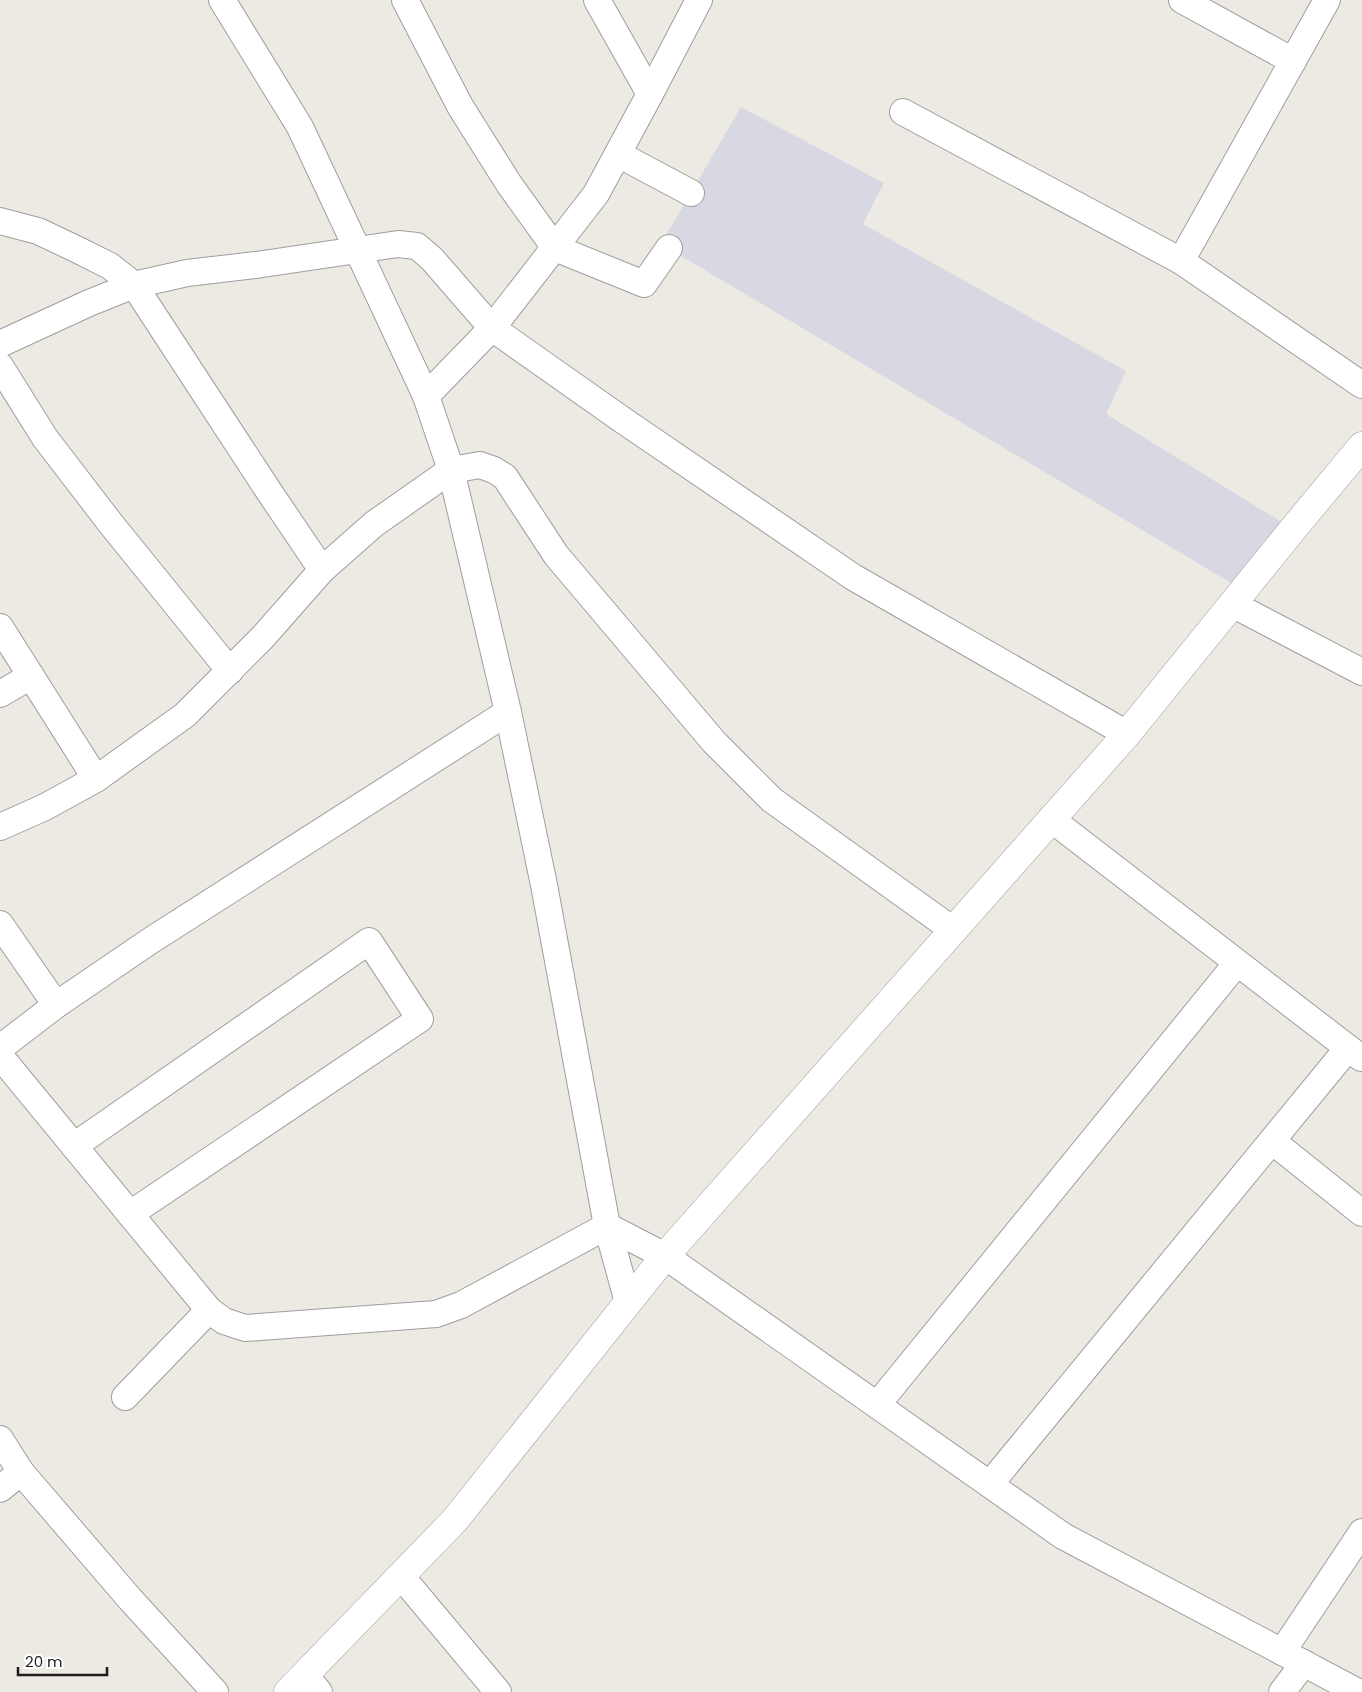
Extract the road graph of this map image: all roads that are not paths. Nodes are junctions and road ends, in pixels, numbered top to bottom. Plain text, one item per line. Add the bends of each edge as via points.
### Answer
1 (222, 0) edge
2 (405, 0) edge
3 (597, 0) edge
4 (699, 0) edge
5 (1182, 0) edge
6 (1327, 0) edge
7 (1293, 61) junction
8 (650, 94) junction
9 (903, 112) dead end
10 (618, 154) junction
11 (691, 193) dead end
12 (0, 221) edge
13 (555, 248) junction
14 (669, 248) dead end
15 (357, 250) junction
16 (1181, 261) junction
17 (134, 285) junction
18 (492, 328) junction
19 (0, 344) edge
20 (0, 366) edge
21 (1362, 386) edge
22 (426, 396) junction
23 (1362, 446) edge
24 (451, 470) junction
25 (322, 570) junction
26 (1232, 604) junction
27 (0, 627) edge
28 (230, 671) junction
29 (1362, 672) edge
30 (31, 676) junction
31 (0, 694) edge
32 (508, 712) junction
33 (1127, 734) junction
34 (96, 780) junction
35 (1051, 819) junction
36 (0, 826) edge
37 (0, 924) edge
38 (953, 930) junction
39 (1237, 962) junction
40 (56, 1005) junction
41 (0, 1048) edge
42 (1355, 1054) edge
43 (0, 1056) edge
44 (1272, 1141) junction
45 (74, 1146) junction
46 (1362, 1213) edge
47 (130, 1214) junction
48 (607, 1226) junction
49 (665, 1256) junction
50 (628, 1302) junction
51 (209, 1310) junction
52 (125, 1397) dead end
53 (877, 1405) junction
54 (0, 1439) edge
55 (21, 1472) junction
56 (990, 1484) junction
57 (0, 1489) edge
58 (1362, 1532) edge
59 (401, 1576) junction
60 (1293, 1658) junction
61 (304, 1686) edge
62 (214, 1692) edge
63 (498, 1692) edge
64 (1282, 1692) edge
65 (1358, 1692) edge

1 - 15 street via 300,127
2 - 13 street via 460,106 509,184
3 - 8 street
4 - 8 street
5 - 7 street
6 - 7 street
7 - 16 street
8 - 10 street
9 - 16 street
10 - 11 street
10 - 13 street via 596,194
12 - 17 street via 38,231 76,249 110,266
13 - 14 street via 644,284
13 - 18 street
15 - 17 street via 187,273
15 - 18 street via 398,244 417,246
15 - 22 street
16 - 21 street
17 - 19 street via 89,302
17 - 25 street
18 - 22 street
18 - 33 street via 853,577
20 - 28 street via 45,438
22 - 24 street
23 - 26 street
24 - 25 street via 374,524
24 - 32 street
24 - 38 street via 480,465 505,477 556,555 720,748 772,800
25 - 28 street
26 - 29 street
26 - 33 street
27 - 30 street
28 - 34 street via 185,715
30 - 31 street
30 - 34 street
32 - 40 street via 278,858
32 - 48 street via 544,885
33 - 35 street
34 - 36 street
35 - 38 street
35 - 39 street
37 - 40 street
38 - 49 street
39 - 42 street
39 - 53 street
40 - 41 street
42 - 44 street
43 - 45 street
44 - 46 street
44 - 56 street
45 - 47 street
45 - 47 street via 368,941 420,1018
47 - 51 street
48 - 49 street
48 - 50 street
48 - 51 street via 461,1305 436,1314 245,1328 224,1321
49 - 50 street
49 - 53 street
50 - 59 street via 454,1520
51 - 52 street
53 - 56 street
54 - 55 street
55 - 57 street
55 - 62 street
56 - 60 street via 1063,1536
58 - 60 street
59 - 61 street
59 - 63 street
60 - 64 street
60 - 65 street

